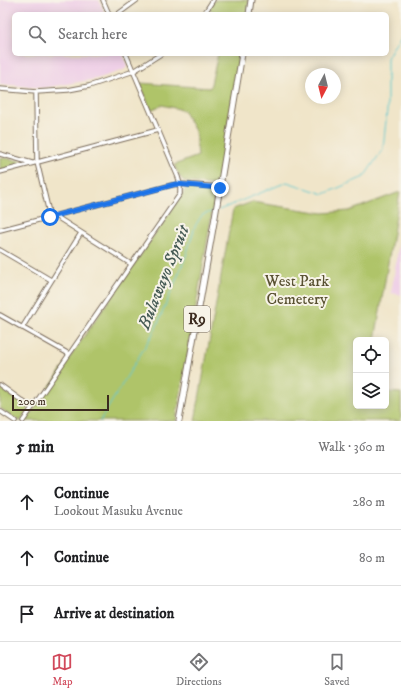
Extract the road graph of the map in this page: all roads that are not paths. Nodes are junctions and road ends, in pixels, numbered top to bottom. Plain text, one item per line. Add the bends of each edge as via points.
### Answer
1 (103, 0) edge
2 (137, 0) edge
3 (213, 0) edge
4 (251, 0) edge
5 (108, 12) edge
6 (121, 12) edge
7 (205, 12) edge
8 (249, 12) edge
9 (127, 56) edge
10 (159, 56) edge
11 (242, 56) edge
12 (134, 71) junction
13 (0, 89) edge
14 (36, 92) junction
15 (158, 130) junction
16 (0, 154) edge
17 (35, 162) junction
18 (0, 172) edge
19 (180, 184) junction
20 (220, 188) junction
21 (55, 216) junction
22 (50, 217) junction
23 (0, 230) edge
24 (81, 233) junction
25 (0, 250) edge
26 (132, 264) junction
27 (51, 280) junction
28 (0, 315) edge
29 (22, 328) junction
30 (69, 354) junction
31 (0, 385) edge
32 (32, 408) junction
33 (0, 410) edge
34 (15, 421) edge
35 (24, 421) edge
36 (179, 421) edge

1 - 5 street
2 - 6 street
3 - 7 street
4 - 8 highway
9 - 12 street
10 - 12 street
11 - 20 highway, R9
12 - 14 street via 88,86
12 - 15 street
13 - 14 street
14 - 17 street
15 - 17 street
15 - 19 street
16 - 17 street
17 - 18 street
17 - 22 street
19 - 20 street
19 - 21 street
19 - 26 street via 178,198
20 - 36 highway, R9
21 - 22 street
21 - 24 street
22 - 23 street
24 - 26 street
24 - 27 street
25 - 27 street
26 - 30 street
27 - 29 street
28 - 29 street
29 - 30 street
30 - 32 street
31 - 32 street
32 - 35 street
33 - 34 street

